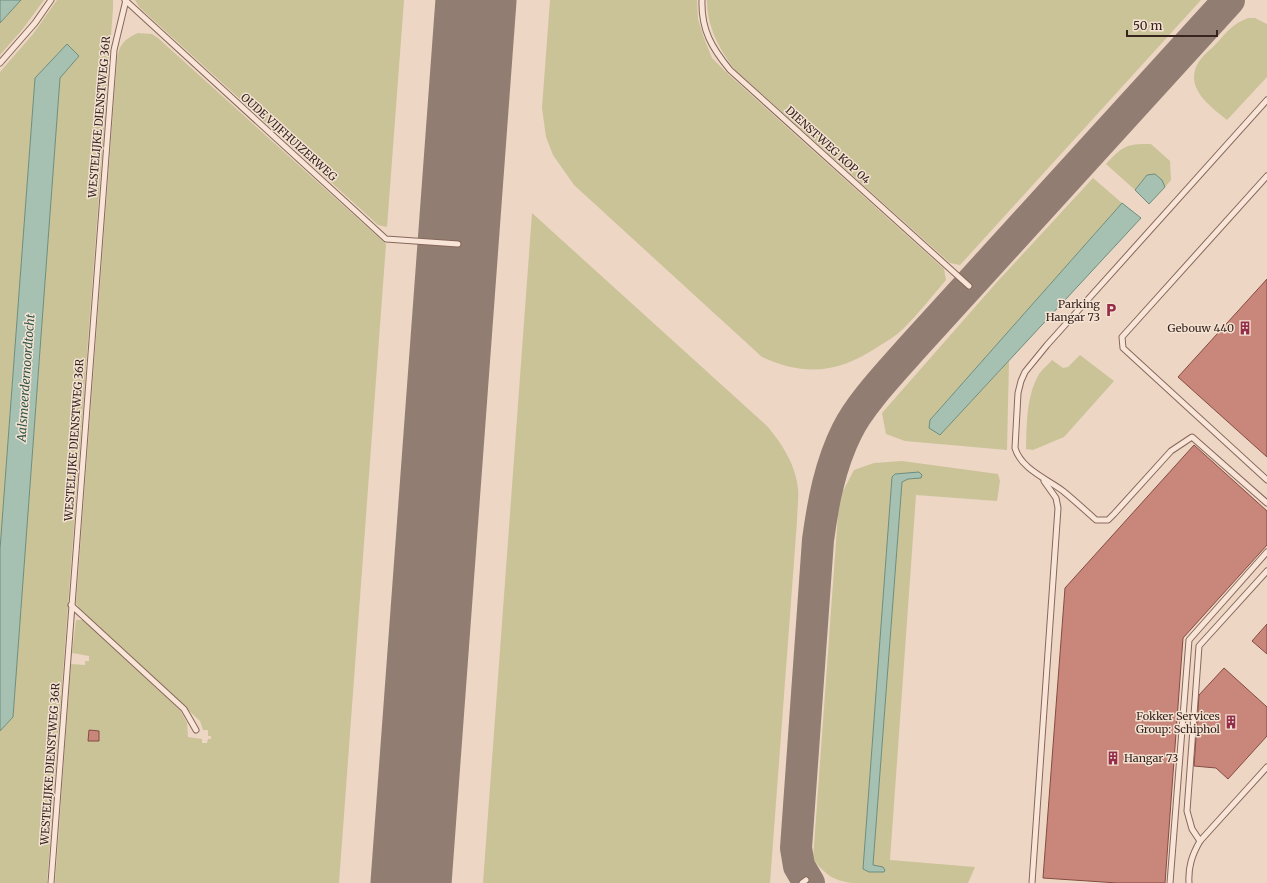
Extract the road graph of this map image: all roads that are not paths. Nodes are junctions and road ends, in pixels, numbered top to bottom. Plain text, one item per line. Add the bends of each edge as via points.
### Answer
1 (51, 0) edge
2 (125, 0) edge
3 (702, 0) edge
4 (0, 63) edge
5 (1267, 100) edge
6 (1267, 176) edge
7 (458, 244) dead end
8 (969, 286) dead end
9 (1042, 478) junction
10 (1267, 480) edge
11 (1267, 503) edge
12 (1267, 552) edge
13 (1267, 571) edge
14 (71, 605) junction
15 (196, 730) dead end
16 (1267, 767) edge
17 (1200, 841) junction
18 (1188, 872) junction
19 (51, 883) edge
20 (1032, 883) edge
21 (1170, 883) edge
22 (1186, 883) edge
23 (1189, 883) edge

1 - 4 lane
2 - 7 lane, OUDE VIJFHUIZERWEG via 386,239
2 - 14 lane, WESTELIJKE DIENSTWEG 36R via 114,50
3 - 8 lane, DIENSTWEG KOP 04 via 707,37 730,70
5 - 9 lane via 1025,372 1018,393 1015,448 1017,456
6 - 10 lane via 1122,337 1123,348
9 - 11 lane via 1062,490 1096,520 1108,520 1171,451 1192,437
9 - 20 lane via 1056,498 1058,508
12 - 21 lane via 1188,640
13 - 17 lane via 1198,646 1187,811 1192,829
14 - 15 lane via 184,709
14 - 19 lane, WESTELIJKE DIENSTWEG 36R
16 - 17 lane
17 - 18 lane via 1192,855
18 - 22 lane
18 - 23 lane

